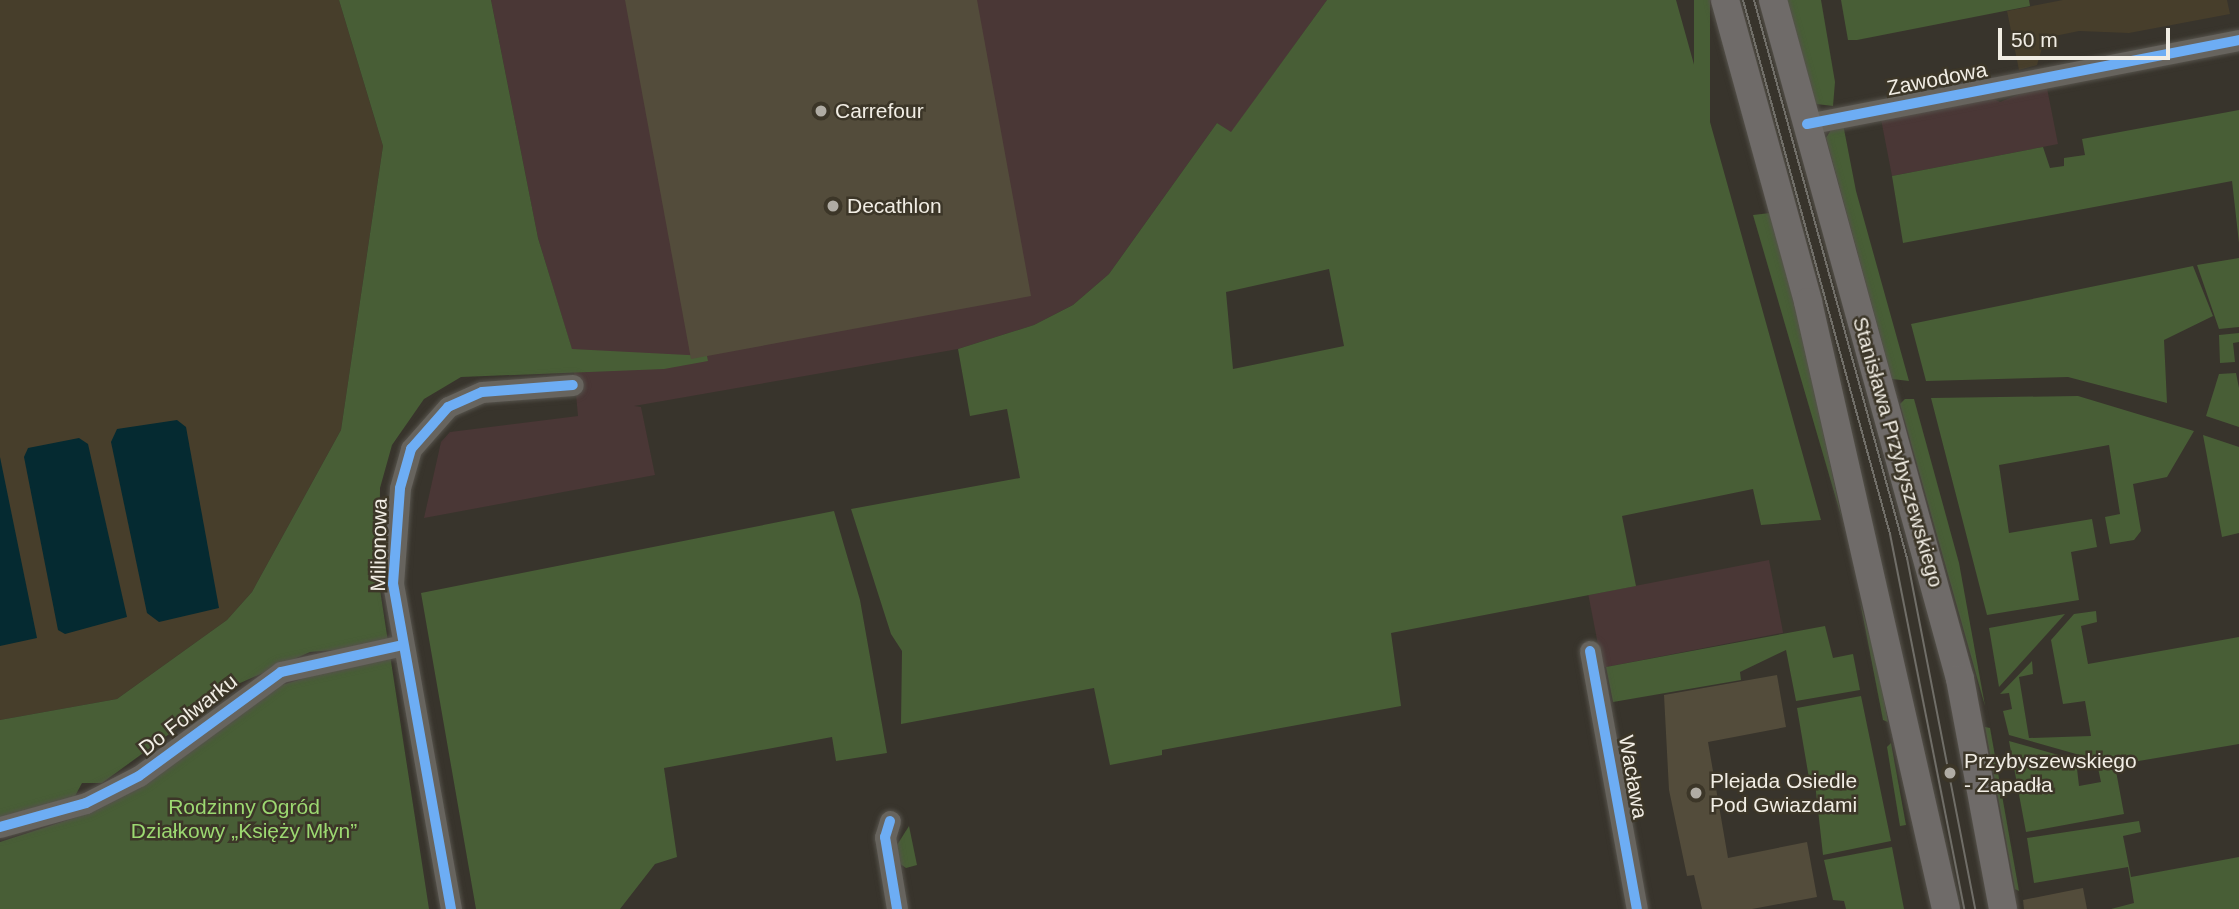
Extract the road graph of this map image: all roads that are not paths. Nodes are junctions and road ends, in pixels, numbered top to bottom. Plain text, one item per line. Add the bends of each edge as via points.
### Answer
1 (1725, 0) edge
2 (1773, 0) edge
3 (2239, 40) edge
4 (1807, 124) junction
5 (573, 385) dead end
6 (403, 645) junction
7 (1590, 652) dead end
8 (890, 821) dead end
9 (0, 827) edge
10 (451, 909) edge
11 (897, 909) edge
12 (1637, 909) edge
13 (1946, 909) edge
14 (2003, 909) edge

1 - 13 main road via 1811,314
2 - 4 main road, Stanisława Przybyszewskiego
3 - 4 street, Zawodowa
4 - 14 main road, Stanisława Przybyszewskiego via 1960,679
5 - 6 street, Milionowa via 471,395 448,407 421,432 400,488 394,536 393,584
6 - 9 street, Do Folwarku via 281,672 139,776 86,803
6 - 10 street, Milionowa
7 - 12 street, Wacława
8 - 11 street via 885,837

